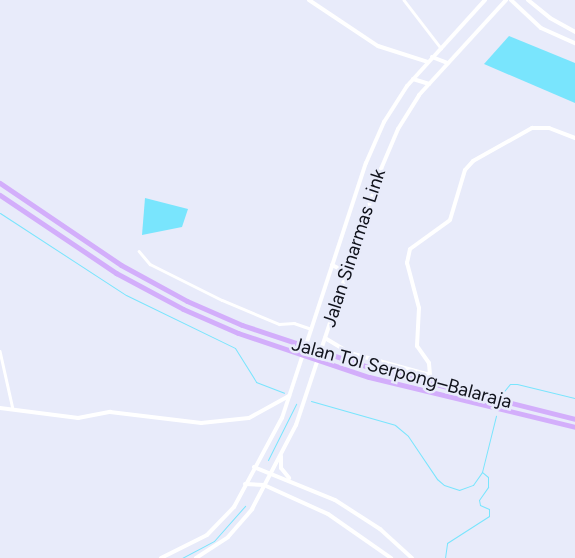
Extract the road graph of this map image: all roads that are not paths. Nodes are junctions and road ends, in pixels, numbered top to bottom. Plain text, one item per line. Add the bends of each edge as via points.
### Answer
1 (309, 0) edge
2 (404, 0) edge
3 (485, 0) edge
4 (506, 0) edge
5 (511, 0) edge
6 (528, 0) edge
7 (575, 32) edge
8 (575, 43) edge
9 (441, 48) junction
10 (432, 57) junction
11 (428, 62) junction
12 (448, 62) junction
13 (414, 79) junction
14 (429, 84) junction
15 (575, 138) edge
16 (0, 184) edge
17 (0, 195) edge
18 (138, 251) dead end
19 (332, 265) junction
20 (346, 272) junction
21 (311, 329) junction
22 (324, 338) junction
23 (0, 351) edge
24 (290, 395) junction
25 (0, 408) edge
26 (14, 409) junction
27 (575, 419) edge
28 (575, 427) edge
29 (282, 451) junction
30 (254, 467) junction
31 (270, 472) junction
32 (294, 481) junction
33 (245, 484) junction
34 (264, 485) junction
35 (161, 558) edge
36 (196, 558) edge
37 (391, 558) edge
38 (412, 558) edge

1 - 11 street via 378,46
2 - 9 street
3 - 9 street, Jalan Sinarmas Link
4 - 12 street, Jalan Sinarmas Link
5 - 8 street via 541,28
6 - 7 street
9 - 10 street, Jalan Sinarmas Link
10 - 11 street, Jalan Sinarmas Link
10 - 12 street
11 - 13 street, Jalan Sinarmas Link
12 - 14 street, Jalan Sinarmas Link
13 - 14 street
13 - 19 street, Jalan Sinarmas Link via 395,104 375,140
14 - 20 street, Jalan Sinarmas Link via 389,146
15 - 22 street via 549,128 532,128 473,161 464,170 450,220 410,249 407,263 419,308 417,346 429,363 430,375 350,353
16 - 27 highway, Jalan Tol Serpong–Balaraja via 64,229 179,297 324,355
17 - 28 highway, Jalan Tol Serpong–Balaraja via 58,237 175,305 291,352 321,363
18 - 21 street via 150,264 209,294 279,324
19 - 20 street
19 - 21 street, Jalan Sinarmas Link
20 - 22 street, Jalan Sinarmas Link
21 - 24 street, Jalan Sinarmas Link
22 - 29 street, Jalan Sinarmas Link via 296,425
23 - 26 street
24 - 26 street via 249,418 201,423 110,412 78,418
24 - 30 street, Jalan Sinarmas Link via 274,434
25 - 26 street
29 - 31 street, Jalan Sinarmas Link
29 - 32 street via 281,468
30 - 31 street
30 - 33 street, Jalan Sinarmas Link
31 - 32 street
31 - 34 street, Jalan Sinarmas Link
32 - 38 street via 358,514
33 - 34 street
33 - 35 street via 234,507 218,526
34 - 36 street, Jalan Sinarmas Link via 252,509 228,537
34 - 37 street via 328,514

